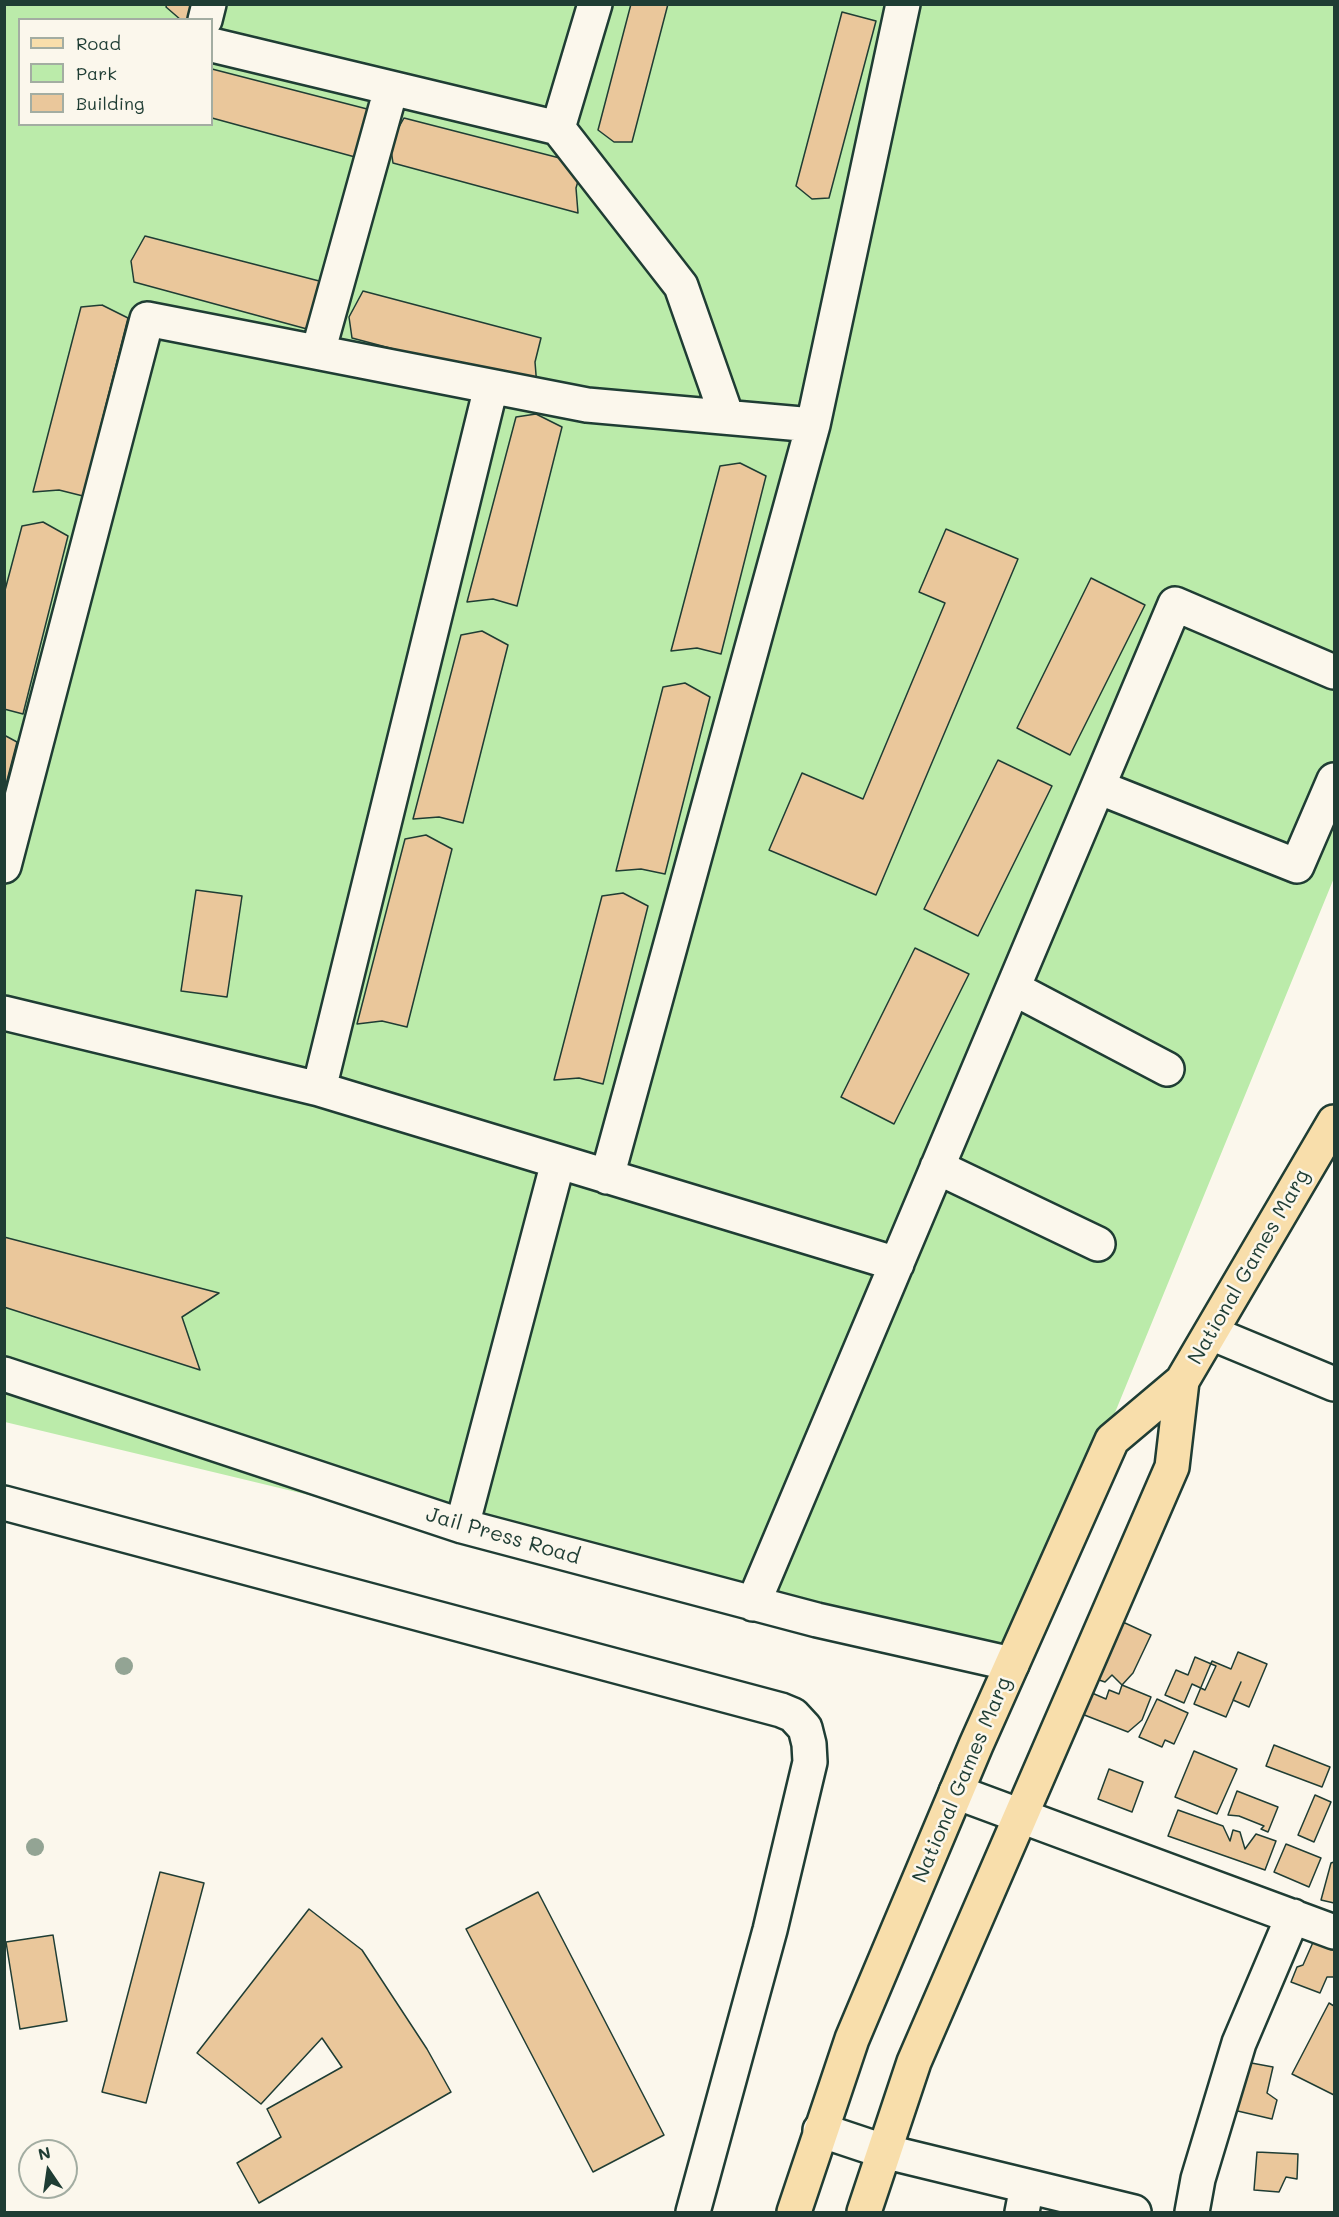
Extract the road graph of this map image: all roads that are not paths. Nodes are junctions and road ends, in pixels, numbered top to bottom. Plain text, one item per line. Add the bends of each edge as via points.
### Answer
1 (595, 4) edge
2 (903, 4) edge
3 (213, 45) edge
4 (391, 88) junction
5 (558, 128) junction
6 (318, 352) junction
7 (491, 387) junction
8 (727, 417) junction
9 (813, 425) junction
10 (1335, 672) edge
11 (1335, 780) edge
12 (1098, 788) junction
13 (4, 866) edge
14 (1013, 988) junction
15 (4, 1013) edge
16 (1167, 1069) dead end
17 (319, 1089) junction
18 (1335, 1122) edge
19 (558, 1162) junction
20 (938, 1167) junction
21 (607, 1177) junction
22 (1098, 1244) dead end
23 (897, 1264) junction
24 (1211, 1333) junction
25 (4, 1374) edge
26 (1182, 1381) junction
27 (1335, 1384) edge
28 (4, 1503) edge
29 (462, 1526) junction
30 (753, 1604) junction
31 (1012, 1664) junction
32 (956, 1792) junction
33 (1021, 1815) junction
34 (1293, 1916) junction
35 (1335, 1932) edge
36 (820, 2130) junction
37 (883, 2151) junction
38 (1024, 2199) edge
39 (693, 2212) edge
40 (794, 2212) edge
41 (864, 2212) edge
42 (1127, 2212) edge
43 (1192, 2212) edge

1 - 5 street
2 - 9 street
3 - 4 street
4 - 5 street
4 - 6 street
5 - 8 street via 681,286
6 - 7 street
6 - 13 street via 147,319
7 - 8 street via 587,405
7 - 17 street
8 - 9 street
9 - 21 street
10 - 12 street via 1175,604
11 - 12 street via 1297,866
12 - 14 street
14 - 16 street
14 - 20 street
15 - 17 street
17 - 19 street
18 - 24 main road, National Games Marg
19 - 21 street
19 - 29 street
20 - 22 street
20 - 23 street
21 - 23 street
23 - 30 street
24 - 26 main road, National Games Marg
24 - 27 street
25 - 29 street, Jail Press Road
26 - 31 main road, National Games Marg via 1112,1440
26 - 33 main road, National Games Marg via 1172,1467
28 - 39 street via 793,1715 805,1728 810,1762 770,1930
29 - 30 street, Jail Press Road
30 - 31 street, Jail Press Road
31 - 32 main road, National Games Marg
32 - 33 street
32 - 36 main road, National Games Marg via 852,2038
33 - 34 street
33 - 37 main road, National Games Marg via 914,2062
34 - 35 street
34 - 43 street via 1239,2043 1198,2179
36 - 37 street
36 - 40 main road, National Games Marg
37 - 38 street
37 - 41 main road, National Games Marg
38 - 42 street

